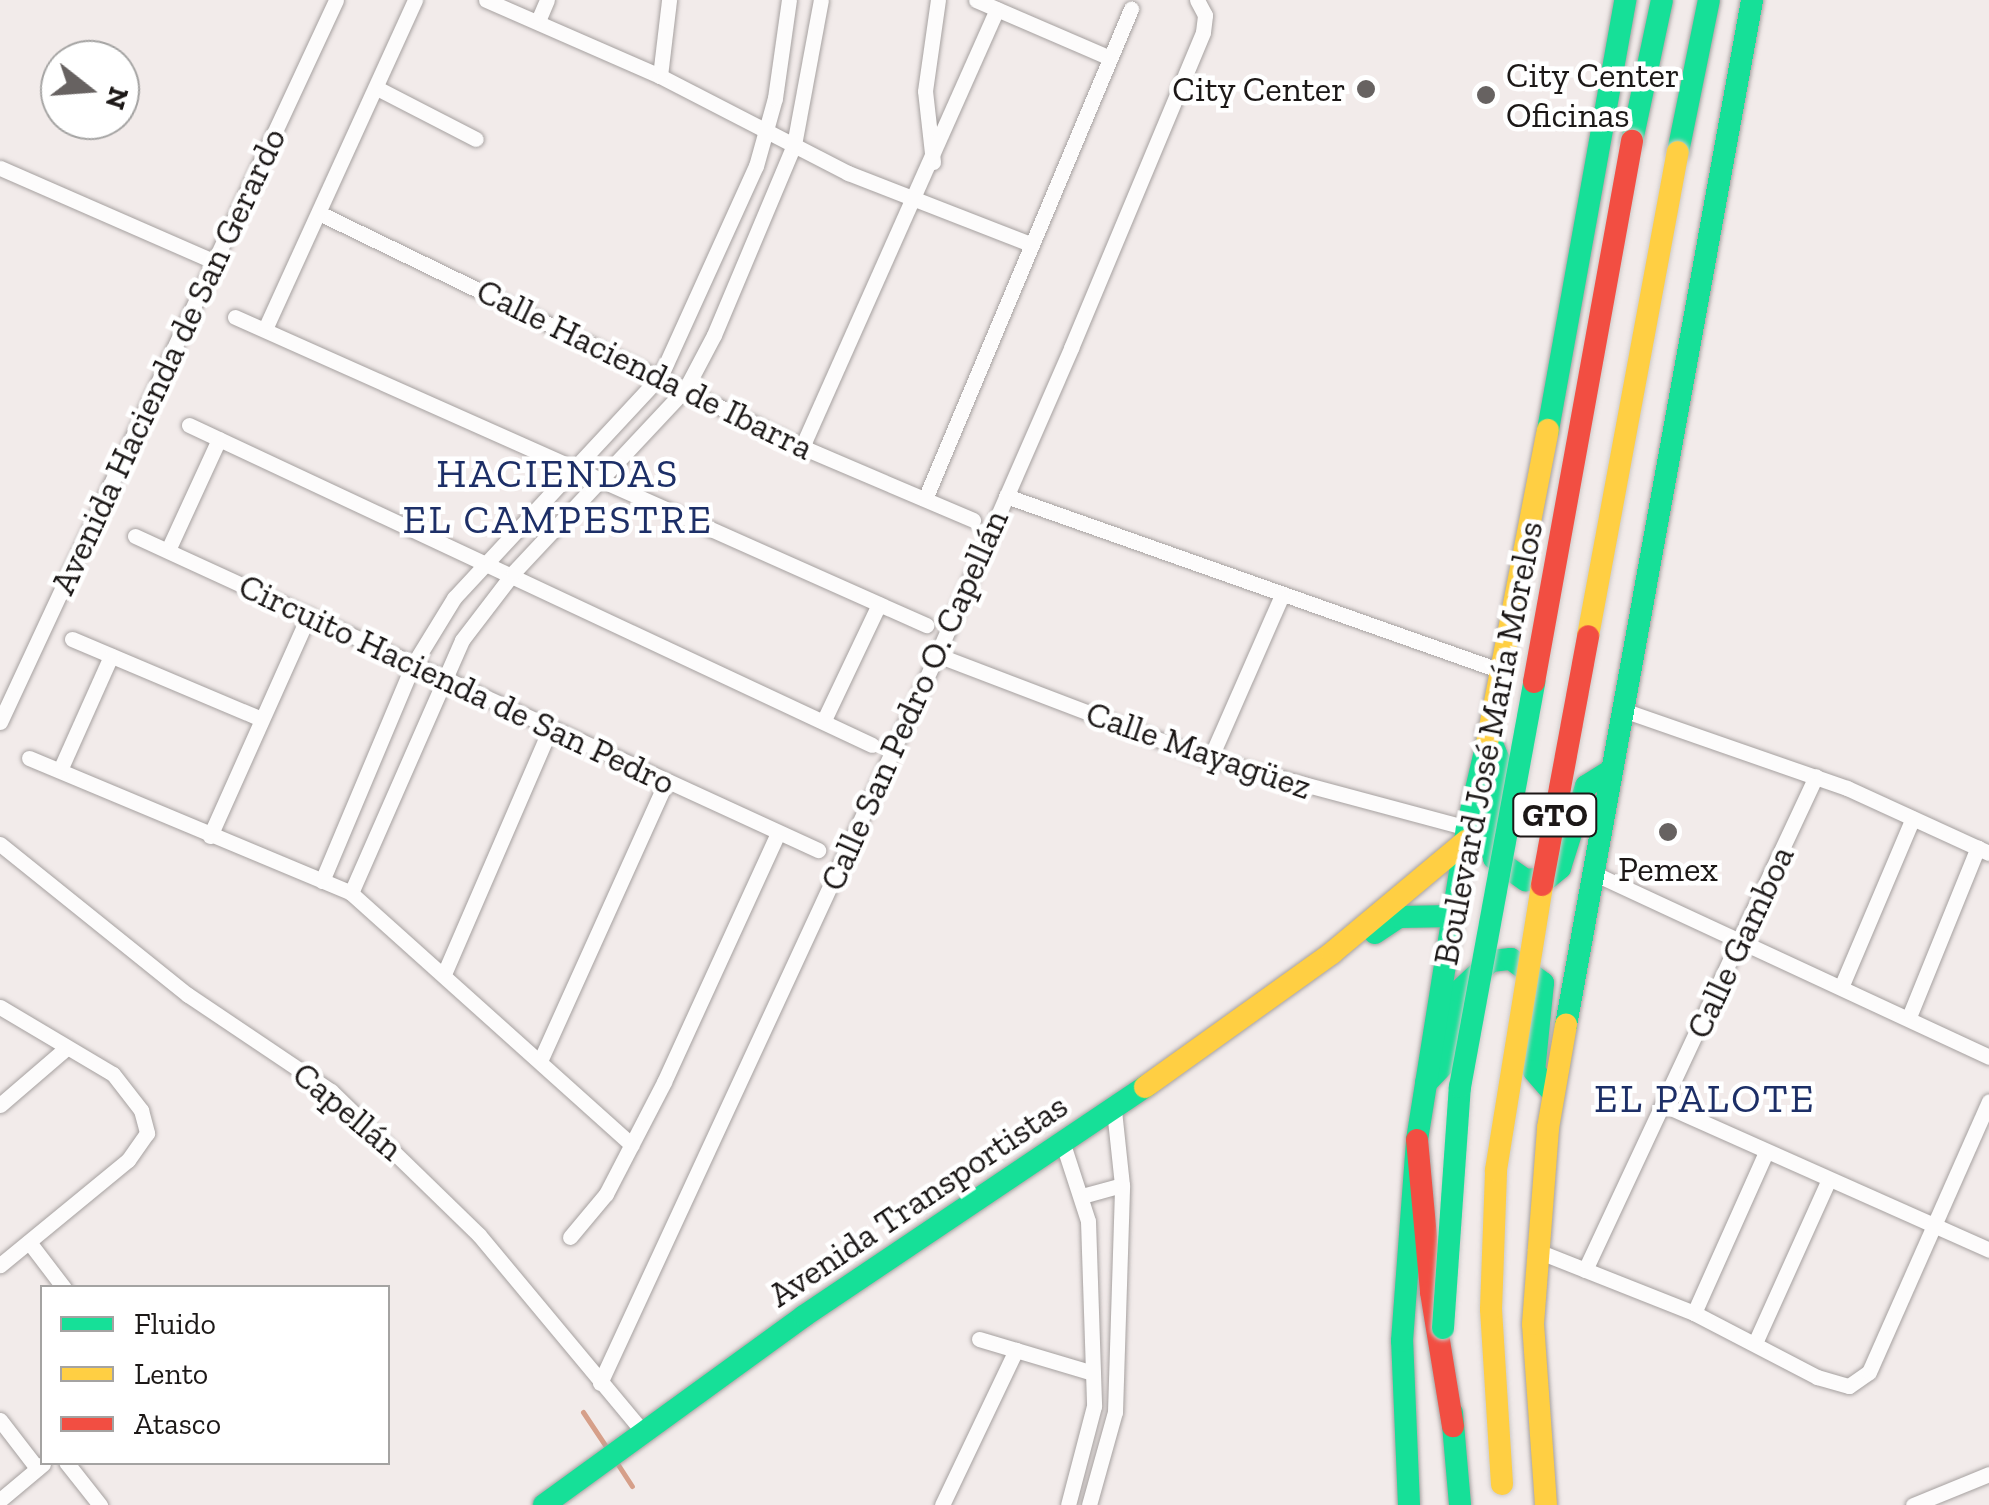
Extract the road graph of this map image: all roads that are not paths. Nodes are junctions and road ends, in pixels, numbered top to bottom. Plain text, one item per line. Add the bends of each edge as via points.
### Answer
1 (336, 0) edge
2 (415, 0) edge
3 (486, 0) edge
4 (548, 0) edge
5 (668, 0) edge
6 (789, 0) edge
7 (821, 0) edge
8 (938, 0) edge
9 (976, 0) edge
10 (1625, 0) edge
11 (1645, 0) edge
12 (1662, 0) edge
13 (1709, 0) edge
14 (1726, 0) edge
15 (1752, 0) edge
16 (1201, 5) edge
17 (997, 9) junction
18 (1131, 9) dead end
19 (538, 21) junction
20 (1110, 58) junction
21 (660, 76) junction
22 (1693, 80) junction
23 (376, 88) junction
24 (1642, 92) junction
25 (767, 133) junction
26 (476, 138) dead end
27 (794, 144) junction
28 (933, 162) junction
29 (0, 168) edge
30 (914, 202) junction
31 (319, 213) junction
32 (1030, 244) junction
33 (213, 261) junction
34 (234, 317) dead end
35 (265, 329) junction
36 (661, 376) junction
37 (686, 388) junction
38 (188, 425) dead end
39 (219, 439) junction
40 (802, 447) junction
41 (576, 469) junction
42 (604, 480) junction
43 (1006, 496) junction
44 (926, 499) junction
45 (974, 520) dead end
46 (135, 536) dead end
47 (168, 550) junction
48 (487, 560) junction
49 (514, 572) junction
50 (1281, 596) junction
51 (878, 604) junction
52 (308, 615) junction
53 (926, 625) dead end
54 (72, 639) dead end
55 (937, 654) junction
56 (111, 656) junction
57 (412, 665) junction
58 (1504, 672) junction
59 (442, 679) junction
60 (1620, 709) junction
61 (258, 718) junction
62 (824, 720) junction
63 (0, 722) edge
64 (550, 730) junction
65 (1487, 732) junction
66 (872, 745) dead end
67 (29, 758) dead end
68 (1210, 760) junction
69 (60, 770) junction
70 (1607, 772) junction
71 (1816, 776) junction
72 (666, 782) junction
73 (1913, 818) junction
74 (778, 833) junction
75 (1466, 834) junction
76 (210, 836) junction
77 (0, 844) edge
78 (818, 850) dead end
79 (1983, 850) edge
80 (1591, 872) junction
81 (322, 881) junction
82 (351, 893) junction
83 (1453, 916) junction
84 (1740, 941) junction
85 (1332, 954) junction
86 (444, 974) junction
87 (1842, 986) junction
88 (0, 1007) edge
89 (1909, 1016) junction
90 (64, 1050) junction
91 (1989, 1057) edge
92 (540, 1060) junction
93 (1426, 1083) junction
94 (1553, 1093) junction
95 (1989, 1101) edge
96 (0, 1105) edge
97 (1664, 1105) junction
98 (1114, 1110) junction
99 (1417, 1140) junction
100 (1063, 1144) junction
101 (632, 1145) junction
102 (1766, 1152) junction
103 (1828, 1181) junction
104 (1122, 1186) junction
105 (1082, 1196) junction
106 (1932, 1227) junction
107 (570, 1238) dead end
108 (29, 1242) junction
109 (1535, 1250) junction
110 (1989, 1250) edge
111 (0, 1265) edge
112 (1585, 1270) junction
113 (62, 1285) edge
114 (1694, 1313) junction
115 (979, 1340) dead end
116 (1754, 1344) junction
117 (1016, 1350) junction
118 (1093, 1373) junction
119 (600, 1383) junction
120 (0, 1420) edge
121 (1453, 1426) junction
122 (638, 1438) junction
123 (40, 1465) edge
124 (68, 1465) edge
125 (41, 1466) edge
126 (1989, 1474) edge
127 (1504, 1495) edge
128 (0, 1500) edge
129 (100, 1505) edge
130 (544, 1505) edge
131 (942, 1505) edge
132 (1068, 1505) edge
133 (1088, 1505) edge
134 (1409, 1505) edge
135 (1460, 1505) edge
136 (1546, 1505) edge
137 (1913, 1505) edge

1 - 33 street, Avenida Hacienda de San Gerardo
2 - 23 street
3 - 19 street
4 - 19 street
5 - 21 street
6 - 25 street
7 - 27 street
8 - 28 street via 926,92
9 - 17 street
10 - 58 street, Boulevard José María Morelos
11 - 24 street
12 - 24 street, Boulevard José María Morelos / GTO
13 - 22 street, GTO
14 - 22 street
15 - 60 street
16 - 43 street, Calle San Pedro O. Capellán via 1196,50
17 - 20 street
17 - 28 street
18 - 20 street
19 - 21 street
20 - 32 street
21 - 25 street
22 - 127 street, GTO, bridge via 1526,971 1496,1170 1491,1309
23 - 26 street
23 - 31 street
24 - 121 street, Boulevard José María Morelos / GTO, bridge via 1460,1087 1443,1328
25 - 27 street
25 - 36 street
27 - 30 street
27 - 37 street
28 - 30 street
29 - 33 street
30 - 32 street
30 - 40 street
31 - 35 street
31 - 36 street, Calle Hacienda de Ibarra
32 - 44 street
33 - 63 street, Avenida Hacienda de San Gerardo
34 - 35 street
35 - 41 street
36 - 37 street, Calle Hacienda de Ibarra
36 - 41 street
37 - 40 street, Calle Hacienda de Ibarra
37 - 42 street
38 - 39 street
39 - 47 street
39 - 48 street
40 - 44 street, Calle Hacienda de Ibarra
41 - 42 street
41 - 48 street
42 - 49 street
42 - 51 street
43 - 50 street
43 - 55 street, Calle San Pedro O. Capellán
44 - 45 street, Calle Hacienda de Ibarra
46 - 47 street, Circuito Hacienda de San Pedro
47 - 52 street, Circuito Hacienda de San Pedro
48 - 49 street
48 - 57 street
49 - 59 street
49 - 62 street
50 - 58 street
50 - 68 street
51 - 53 street
51 - 62 street
52 - 57 street, Circuito Hacienda de San Pedro
52 - 61 street
54 - 56 street
55 - 68 street, Calle Mayagüez
55 - 119 street, Calle San Pedro O. Capellán
56 - 61 street
56 - 69 street
57 - 59 street, Circuito Hacienda de San Pedro
57 - 81 street
58 - 65 street, Boulevard José María Morelos
59 - 64 street, Circuito Hacienda de San Pedro
59 - 82 street
60 - 70 street
60 - 71 street
61 - 76 street
62 - 66 street
64 - 72 street, Circuito Hacienda de San Pedro
64 - 86 street
65 - 70 street via 1502,768 1489,834 1494,858 1526,880 1548,878 1560,868 1586,786
65 - 75 street, Boulevard José María Morelos
67 - 69 street
68 - 75 street, Calle Mayagüez
69 - 76 street
70 - 80 street
71 - 73 street
71 - 84 street, Calle Gamboa
72 - 74 street, Circuito Hacienda de San Pedro
72 - 92 street
73 - 79 street
73 - 87 street
74 - 78 street, Circuito Hacienda de San Pedro
74 - 101 street
75 - 83 street, Boulevard José María Morelos
75 - 85 street, Avenida Transportistas
76 - 81 street
77 - 119 street, Capellán via 188,995 331,1090 479,1235
79 - 89 street
80 - 84 street
80 - 94 street
81 - 82 street
82 - 86 street
83 - 85 street, Avenida Transportistas via 1399,917
83 - 93 street, Boulevard José María Morelos
84 - 87 street
84 - 97 street, Calle Gamboa
85 - 98 street, Avenida Transportistas
86 - 92 street
87 - 89 street
88 - 90 street
89 - 91 street
90 - 96 street
90 - 108 street via 123,1084 146,1123 144,1142
92 - 101 street
93 - 94 street via 1447,1062 1459,991 1482,966 1511,959 1543,983 1534,1071
93 - 99 street, Boulevard José María Morelos
94 - 109 street
95 - 106 street
97 - 102 street
97 - 112 street, Calle Gamboa
98 - 100 street, Avenida Transportistas
98 - 104 street
99 - 121 street via 1431,1292
99 - 134 street, Boulevard José María Morelos via 1402,1340
100 - 105 street
100 - 122 street, Avenida Transportistas via 804,1316
101 - 107 street via 606,1194
102 - 103 street
102 - 114 street
103 - 106 street
103 - 116 street
104 - 105 street
104 - 133 street via 1114,1432
105 - 118 street
106 - 110 street
106 - 116 street via 1861,1382 1839,1385
108 - 111 street
108 - 113 street
109 - 112 street
109 - 136 street via 1536,1397
112 - 114 street
114 - 116 street
115 - 117 street
117 - 118 street
117 - 131 street
118 - 132 street via 1090,1436
119 - 122 street, Capellán
120 - 123 street
121 - 135 street, Boulevard José María Morelos / GTO
122 - 130 street, Avenida Transportistas
124 - 129 street
125 - 128 street
126 - 137 street

